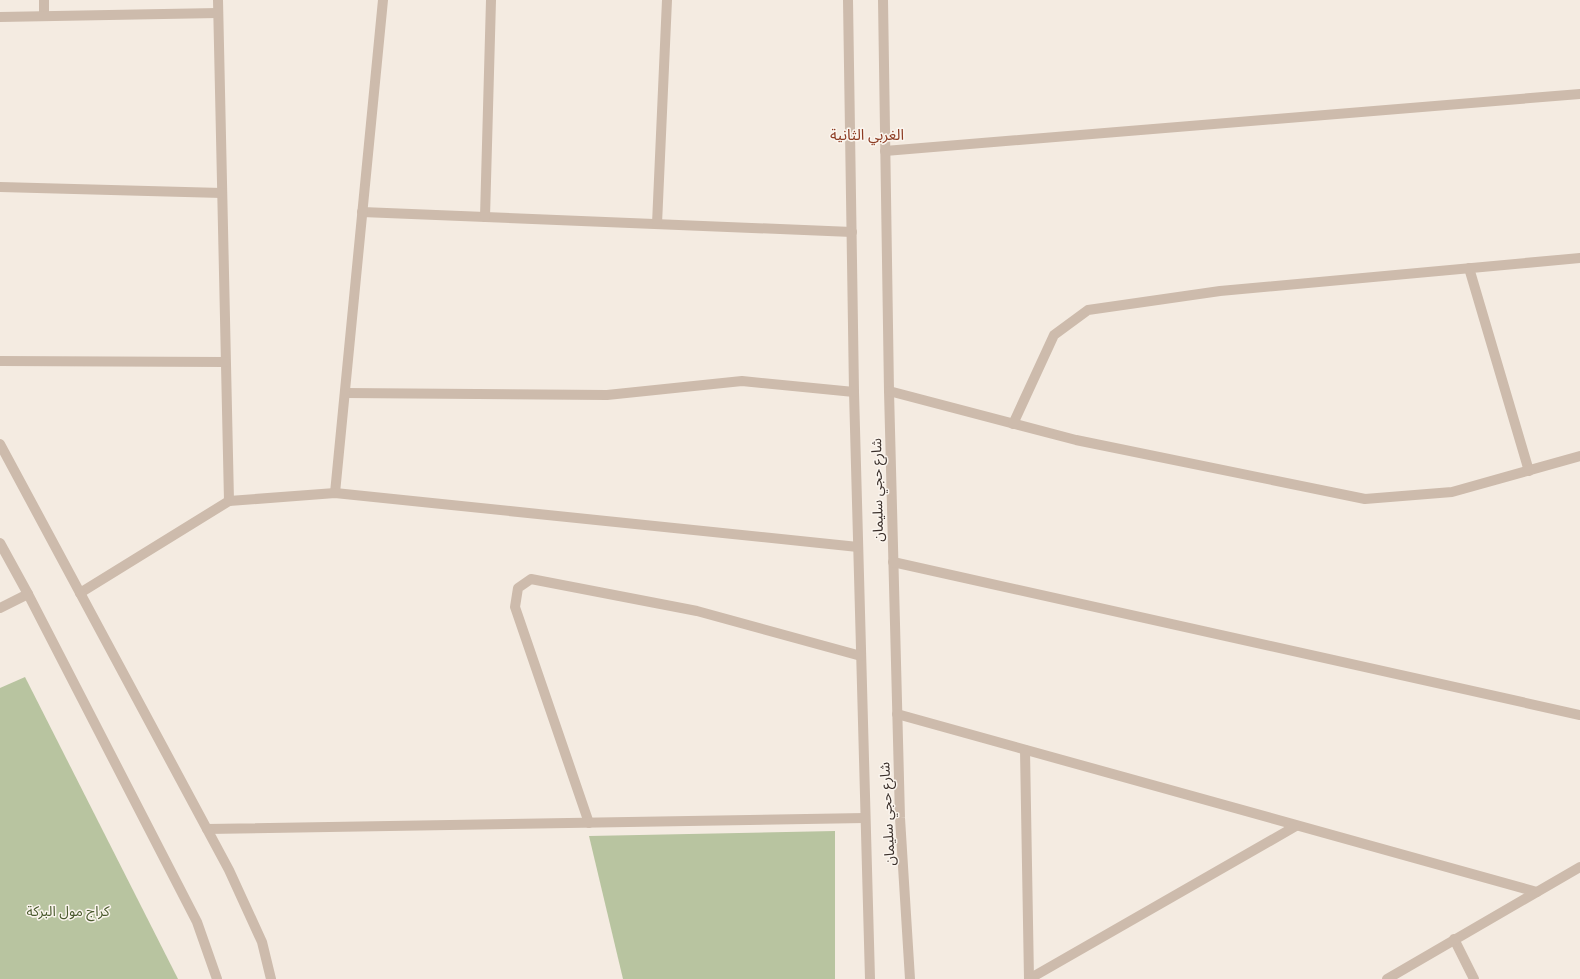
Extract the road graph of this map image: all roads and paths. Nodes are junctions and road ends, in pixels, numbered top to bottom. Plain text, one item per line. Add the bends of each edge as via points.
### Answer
1 (44, 0) edge
2 (218, 0) edge
3 (383, 0) edge
4 (491, 0) edge
5 (667, 0) edge
6 (848, 0) edge
7 (883, 0) edge
8 (218, 13) junction
9 (44, 16) junction
10 (0, 18) edge
11 (1580, 94) edge
12 (885, 151) junction
13 (0, 187) edge
14 (222, 193) junction
15 (362, 212) junction
16 (485, 217) junction
17 (657, 224) junction
18 (852, 232) junction
19 (1580, 258) edge
20 (1469, 268) junction
21 (0, 362) edge
22 (226, 362) junction
23 (889, 391) junction
24 (854, 392) junction
25 (345, 393) junction
26 (1013, 424) junction
27 (0, 444) edge
28 (1580, 456) edge
29 (1529, 471) junction
30 (335, 493) junction
31 (228, 501) junction
32 (0, 543) edge
33 (858, 547) junction
34 (893, 562) junction
35 (80, 593) junction
36 (28, 594) junction
37 (0, 608) edge
38 (861, 656) junction
39 (897, 714) junction
40 (1580, 714) edge
41 (1024, 750) junction
42 (865, 818) junction
43 (589, 823) junction
44 (1296, 826) junction
45 (208, 829) junction
46 (1580, 867) edge
47 (1537, 892) junction
48 (1454, 939) junction
49 (217, 979) edge
50 (271, 979) edge
51 (870, 979) edge
52 (910, 979) edge
53 (1029, 979) edge
54 (1387, 979) edge
55 (1474, 979) edge

1 - 9 street
2 - 8 street
3 - 15 street
4 - 16 street
5 - 17 street
6 - 18 street, شارع حجي سليمان
7 - 12 street, شارع حجي سليمان
8 - 9 street
8 - 14 street
9 - 10 street
11 - 12 street
12 - 23 street, شارع حجي سليمان
13 - 14 street
14 - 22 street
15 - 16 street
15 - 25 street
16 - 17 street
17 - 18 street
18 - 24 street, شارع حجي سليمان
19 - 20 street
20 - 26 street via 1220,291 1088,310 1054,335
20 - 29 street
21 - 22 street
22 - 31 street
23 - 26 street
23 - 34 street, شارع حجي سليمان
24 - 25 street via 742,381 607,395
24 - 33 street, شارع حجي سليمان
25 - 30 street
26 - 29 street via 1076,440 1365,498 1452,492
27 - 35 street
28 - 29 street
30 - 31 street
30 - 33 street
31 - 35 street
32 - 36 street
33 - 38 street, شارع حجي سليمان
34 - 39 street, شارع حجي سليمان
34 - 40 street
35 - 45 street
36 - 37 street
36 - 49 street via 197,922
38 - 42 street, شارع حجي سليمان
38 - 43 street via 697,610 531,579 518,588 515,607
39 - 41 street
39 - 52 street, شارع حجي سليمان via 900,818
41 - 44 street
41 - 53 street
42 - 43 street
42 - 51 street, شارع حجي سليمان
43 - 45 street
44 - 47 street
44 - 53 street
45 - 50 street via 230,870 262,942
46 - 47 street
47 - 48 street
48 - 54 street
48 - 55 street

